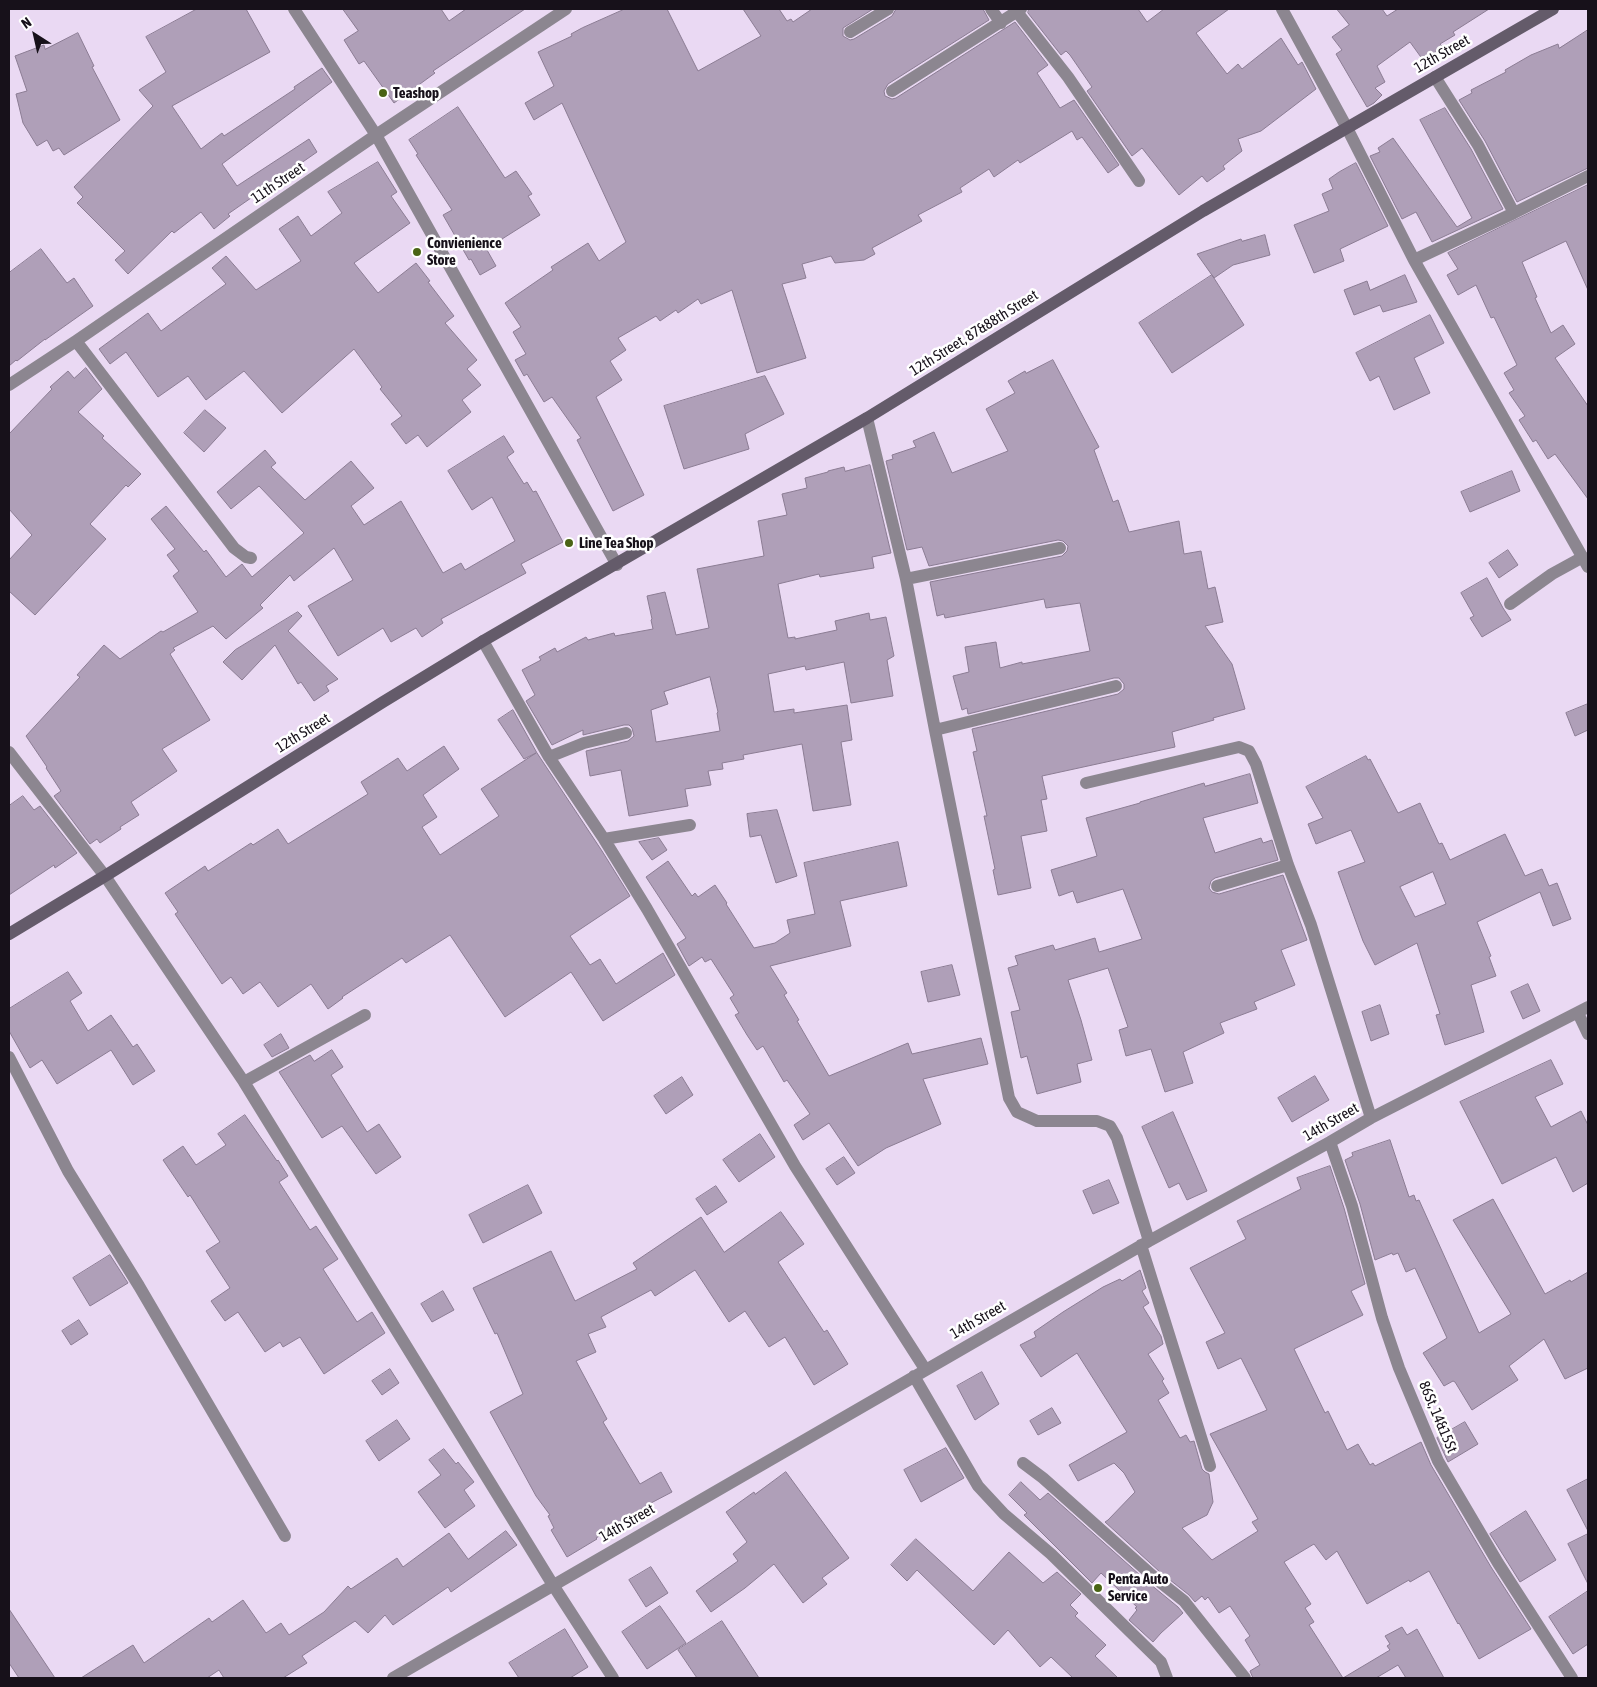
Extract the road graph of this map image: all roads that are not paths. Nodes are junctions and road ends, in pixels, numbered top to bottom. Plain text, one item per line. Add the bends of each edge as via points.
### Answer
1 (296, 9) edge
2 (566, 9) edge
3 (888, 9) edge
4 (991, 9) edge
5 (1282, 9) edge
6 (1553, 9) edge
7 (1019, 10) edge
8 (1001, 23) junction
9 (850, 32) dead end
10 (1435, 77) junction
11 (892, 91) dead end
12 (1348, 128) junction
13 (376, 135) junction
14 (1588, 176) edge
15 (1140, 181) dead end
16 (1514, 213) junction
17 (1414, 260) junction
18 (76, 341) junction
19 (9, 385) edge
20 (867, 418) junction
21 (1060, 548) dead end
22 (251, 558) dead end
23 (1585, 562) edge
24 (617, 565) junction
25 (906, 579) junction
26 (1510, 604) dead end
27 (484, 641) junction
28 (1116, 686) dead end
29 (935, 730) junction
30 (626, 733) dead end
31 (9, 752) edge
32 (549, 757) junction
33 (1086, 783) dead end
34 (690, 825) dead end
35 (604, 839) junction
36 (1288, 865) junction
37 (105, 876) junction
38 (1217, 886) dead end
39 (9, 934) edge
40 (1583, 1010) edge
41 (365, 1015) dead end
42 (1588, 1034) edge
43 (9, 1057) edge
44 (244, 1082) junction
45 (1372, 1118) junction
46 (1330, 1142) junction
47 (1145, 1243) junction
48 (919, 1372) junction
49 (1023, 1463) dead end
50 (1210, 1466) dead end
51 (285, 1536) dead end
52 (553, 1585) junction
53 (393, 1678) edge
54 (613, 1678) edge
55 (1167, 1678) edge
56 (1245, 1678) edge
57 (1572, 1678) edge

1 - 13 street
2 - 13 street, 11th Street
3 - 9 street
4 - 8 street
5 - 12 street
6 - 10 main road, 12th Street
7 - 8 street
7 - 15 street
8 - 11 street
10 - 12 main road, 12th Street
10 - 16 street
12 - 17 street
12 - 20 main road, 12th Street, 87&88th Street via 1203,211
13 - 18 street, 11th Street
13 - 24 street
14 - 16 street
16 - 17 street
17 - 23 street
18 - 19 street, 11th Street
18 - 22 street via 234,548
20 - 24 main road, 12th Street, 87&88th Street
20 - 25 street
21 - 25 street
23 - 26 street via 1552,574
24 - 27 main road, 12th Street
25 - 29 street
27 - 32 street
27 - 37 main road, 12th Street
28 - 29 street
29 - 47 street via 1008,1098 1017,1112 1037,1121 1098,1122 1110,1126 1117,1138
30 - 32 street via 584,743
31 - 37 street
32 - 35 street
33 - 36 street via 1238,747 1248,751 1256,764
34 - 35 street
35 - 48 street
36 - 38 street
36 - 45 street via 1311,925
37 - 39 main road, 12th Street
37 - 44 street
40 - 42 street
40 - 45 street, 14th Street
41 - 44 street
43 - 51 street via 68,1172
44 - 52 street
45 - 46 street, 14th Street
46 - 47 street, 14th Street
46 - 57 street, 86St, 14&15St via 1399,1368 1438,1462
47 - 48 street, 14th Street
47 - 50 street
48 - 52 street, 14th Street
48 - 55 street via 978,1486 1161,1662
49 - 56 street via 1184,1601
52 - 53 street, 14th Street
52 - 54 street

